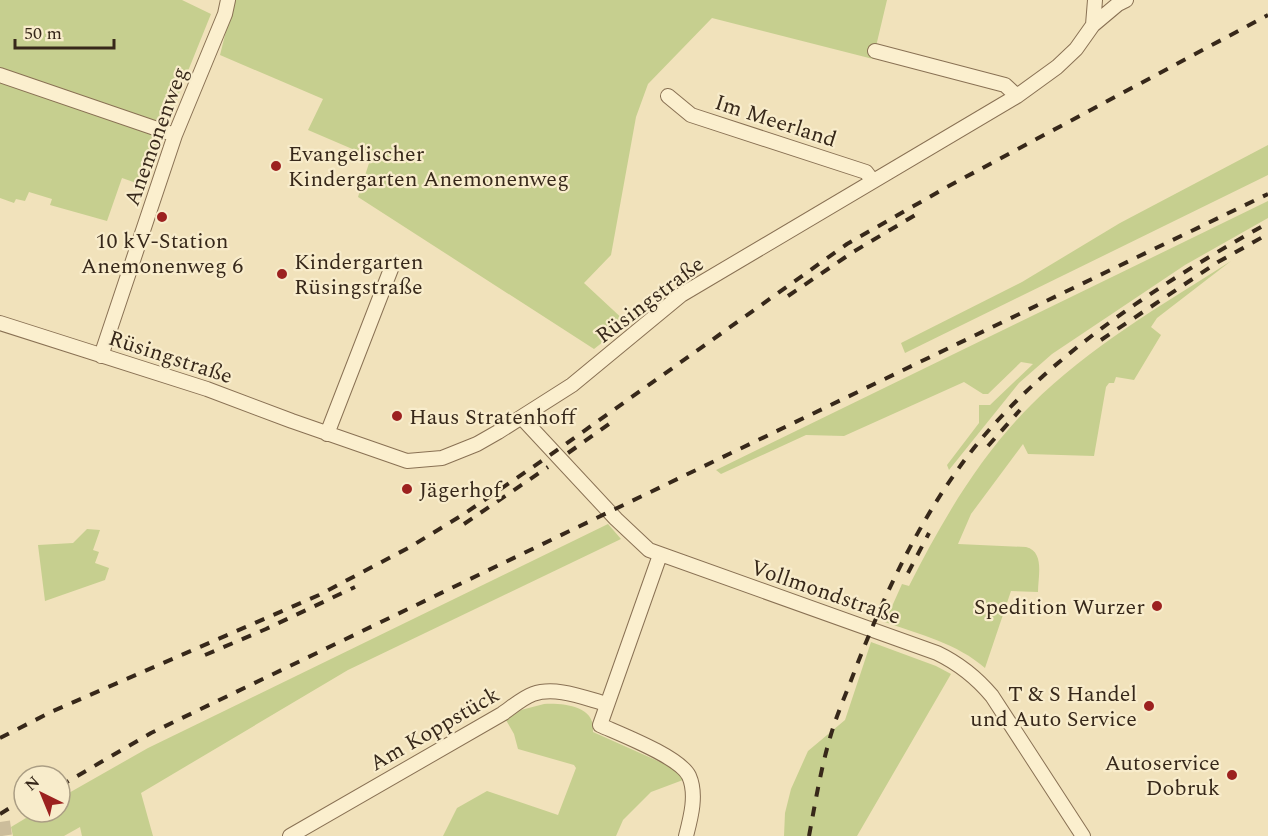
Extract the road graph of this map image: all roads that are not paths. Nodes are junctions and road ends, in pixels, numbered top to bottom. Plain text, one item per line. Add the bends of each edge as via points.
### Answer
1 (228, 0) edge
2 (1095, 0) edge
3 (1126, 0) edge
4 (1093, 25) junction
5 (875, 51) dead end
6 (0, 75) edge
7 (668, 96) dead end
8 (1017, 96) junction
9 (175, 135) junction
10 (872, 180) junction
11 (391, 269) dead end
12 (0, 323) edge
13 (101, 356) junction
14 (522, 418) junction
15 (327, 434) junction
16 (660, 555) junction
17 (607, 704) junction
18 (290, 836) edge
19 (686, 836) edge
20 (1083, 836) edge

1 - 9 street, Anemonenweg
2 - 4 street
3 - 4 street, Rüsingstraße
4 - 8 street, Rüsingstraße via 1057,67
5 - 8 street via 1005,85
6 - 9 street
7 - 10 street, Im Meerland via 691,115 867,172
8 - 10 street, Rüsingstraße
9 - 13 street, Anemonenweg
10 - 14 street, Rüsingstraße via 681,295 572,385
11 - 15 street
12 - 13 street, Rüsingstraße
13 - 15 street, Rüsingstraße via 207,389
14 - 15 street, Rüsingstraße via 477,444 428,460 407,461
14 - 16 street, Vollmondstraße via 639,542
16 - 17 street
16 - 20 street, Vollmondstraße via 952,660 976,677 992,696
17 - 18 street, Am Koppstück via 560,692 531,694
17 - 19 street via 600,725 684,767 693,788

